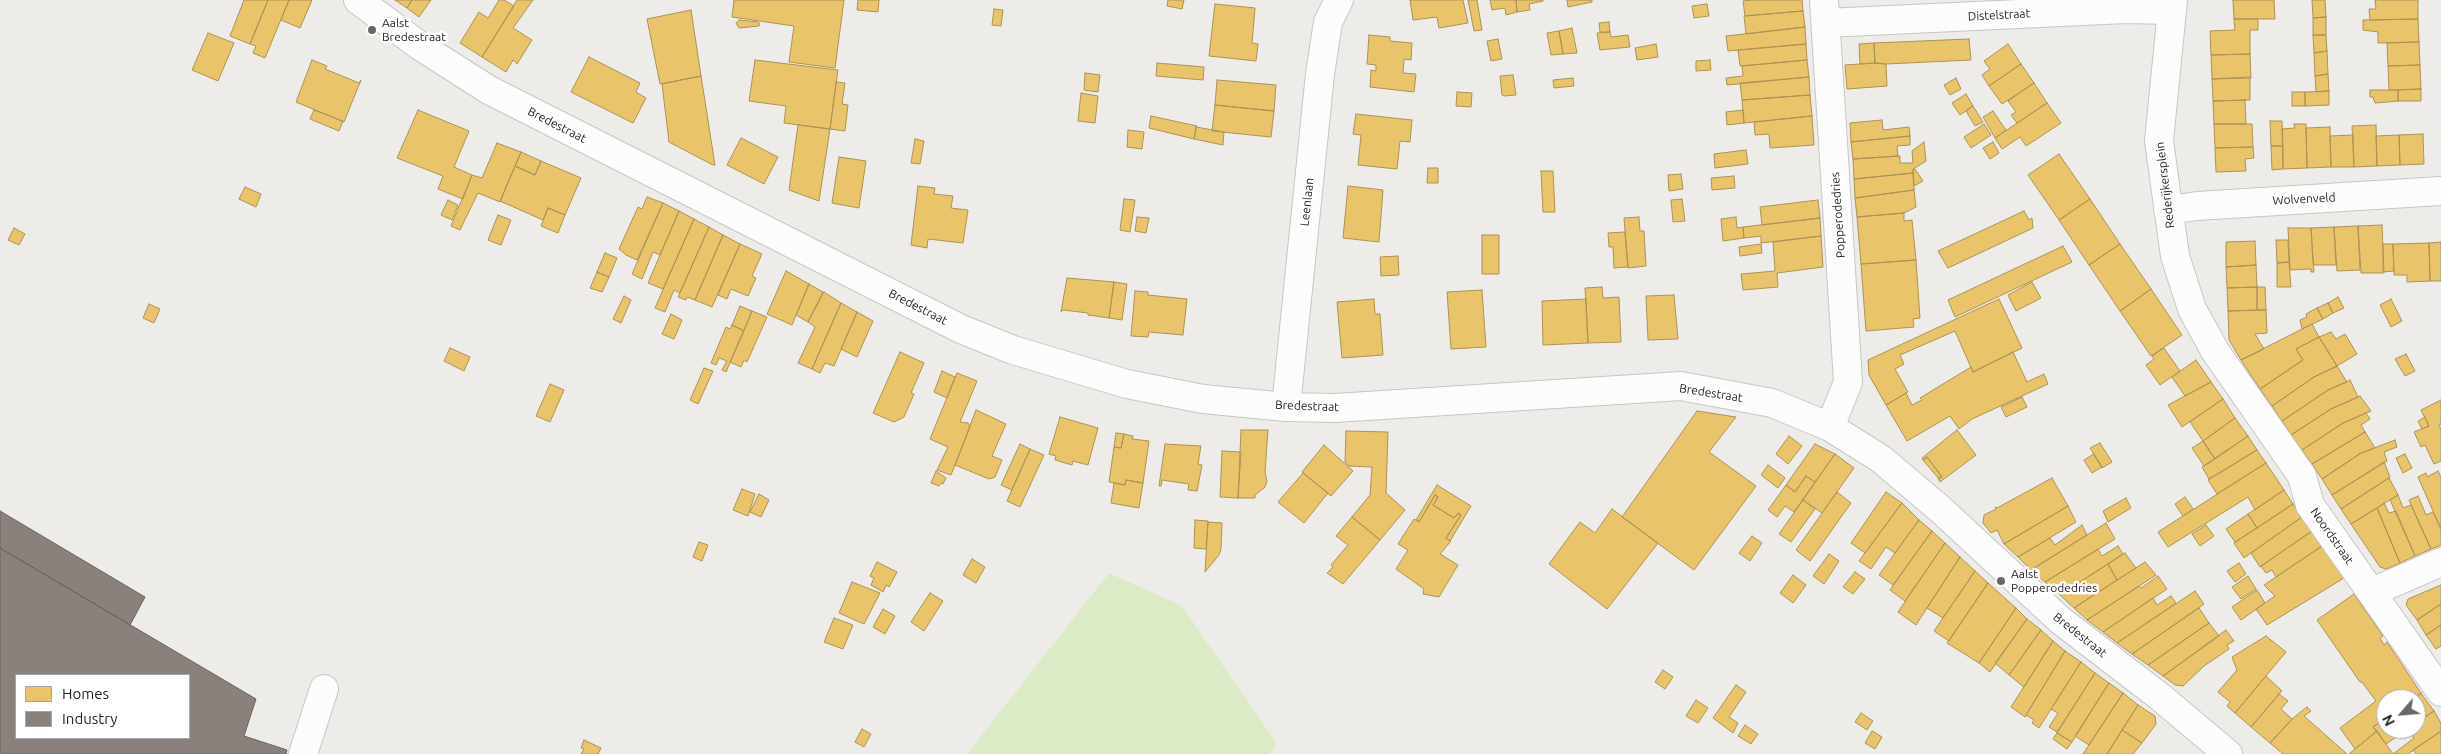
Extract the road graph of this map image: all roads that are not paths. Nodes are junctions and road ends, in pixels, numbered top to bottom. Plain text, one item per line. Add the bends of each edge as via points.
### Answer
1 (358, 0) edge
2 (1339, 0) edge
3 (2172, 5) edge
4 (1825, 12) edge
5 (2441, 191) edge
6 (2168, 210) junction
7 (2215, 351) joint
8 (1286, 407) junction
9 (1830, 427) junction
10 (2441, 562) edge
11 (2372, 592) junction
12 (324, 689) dead end
13 (2441, 692) edge
14 (303, 754) edge
15 (2228, 754) edge

1 - 8 street, Bredestraat via 420,46 489,90 961,329 1013,350 1127,384 1203,399
2 - 8 street, Leenlaan via 1328,22 1320,74
3 - 4 street, Distelstraat via 2125,9
3 - 6 street, Rederijkersplein via 2159,141
4 - 9 street, Popperodedries via 1848,382
5 - 6 street, Wolvenveld
6 - 7 street, Rederijkersplein via 2175,256 2192,309
7 - 11 street, Noordstraat via 2302,476 2310,505
8 - 9 street, Bredestraat via 1335,408 1681,386 1772,403
9 - 15 street, Bredestraat via 1881,459 2060,620
10 - 11 street
11 - 13 street, Noordstraat
12 - 14 street

